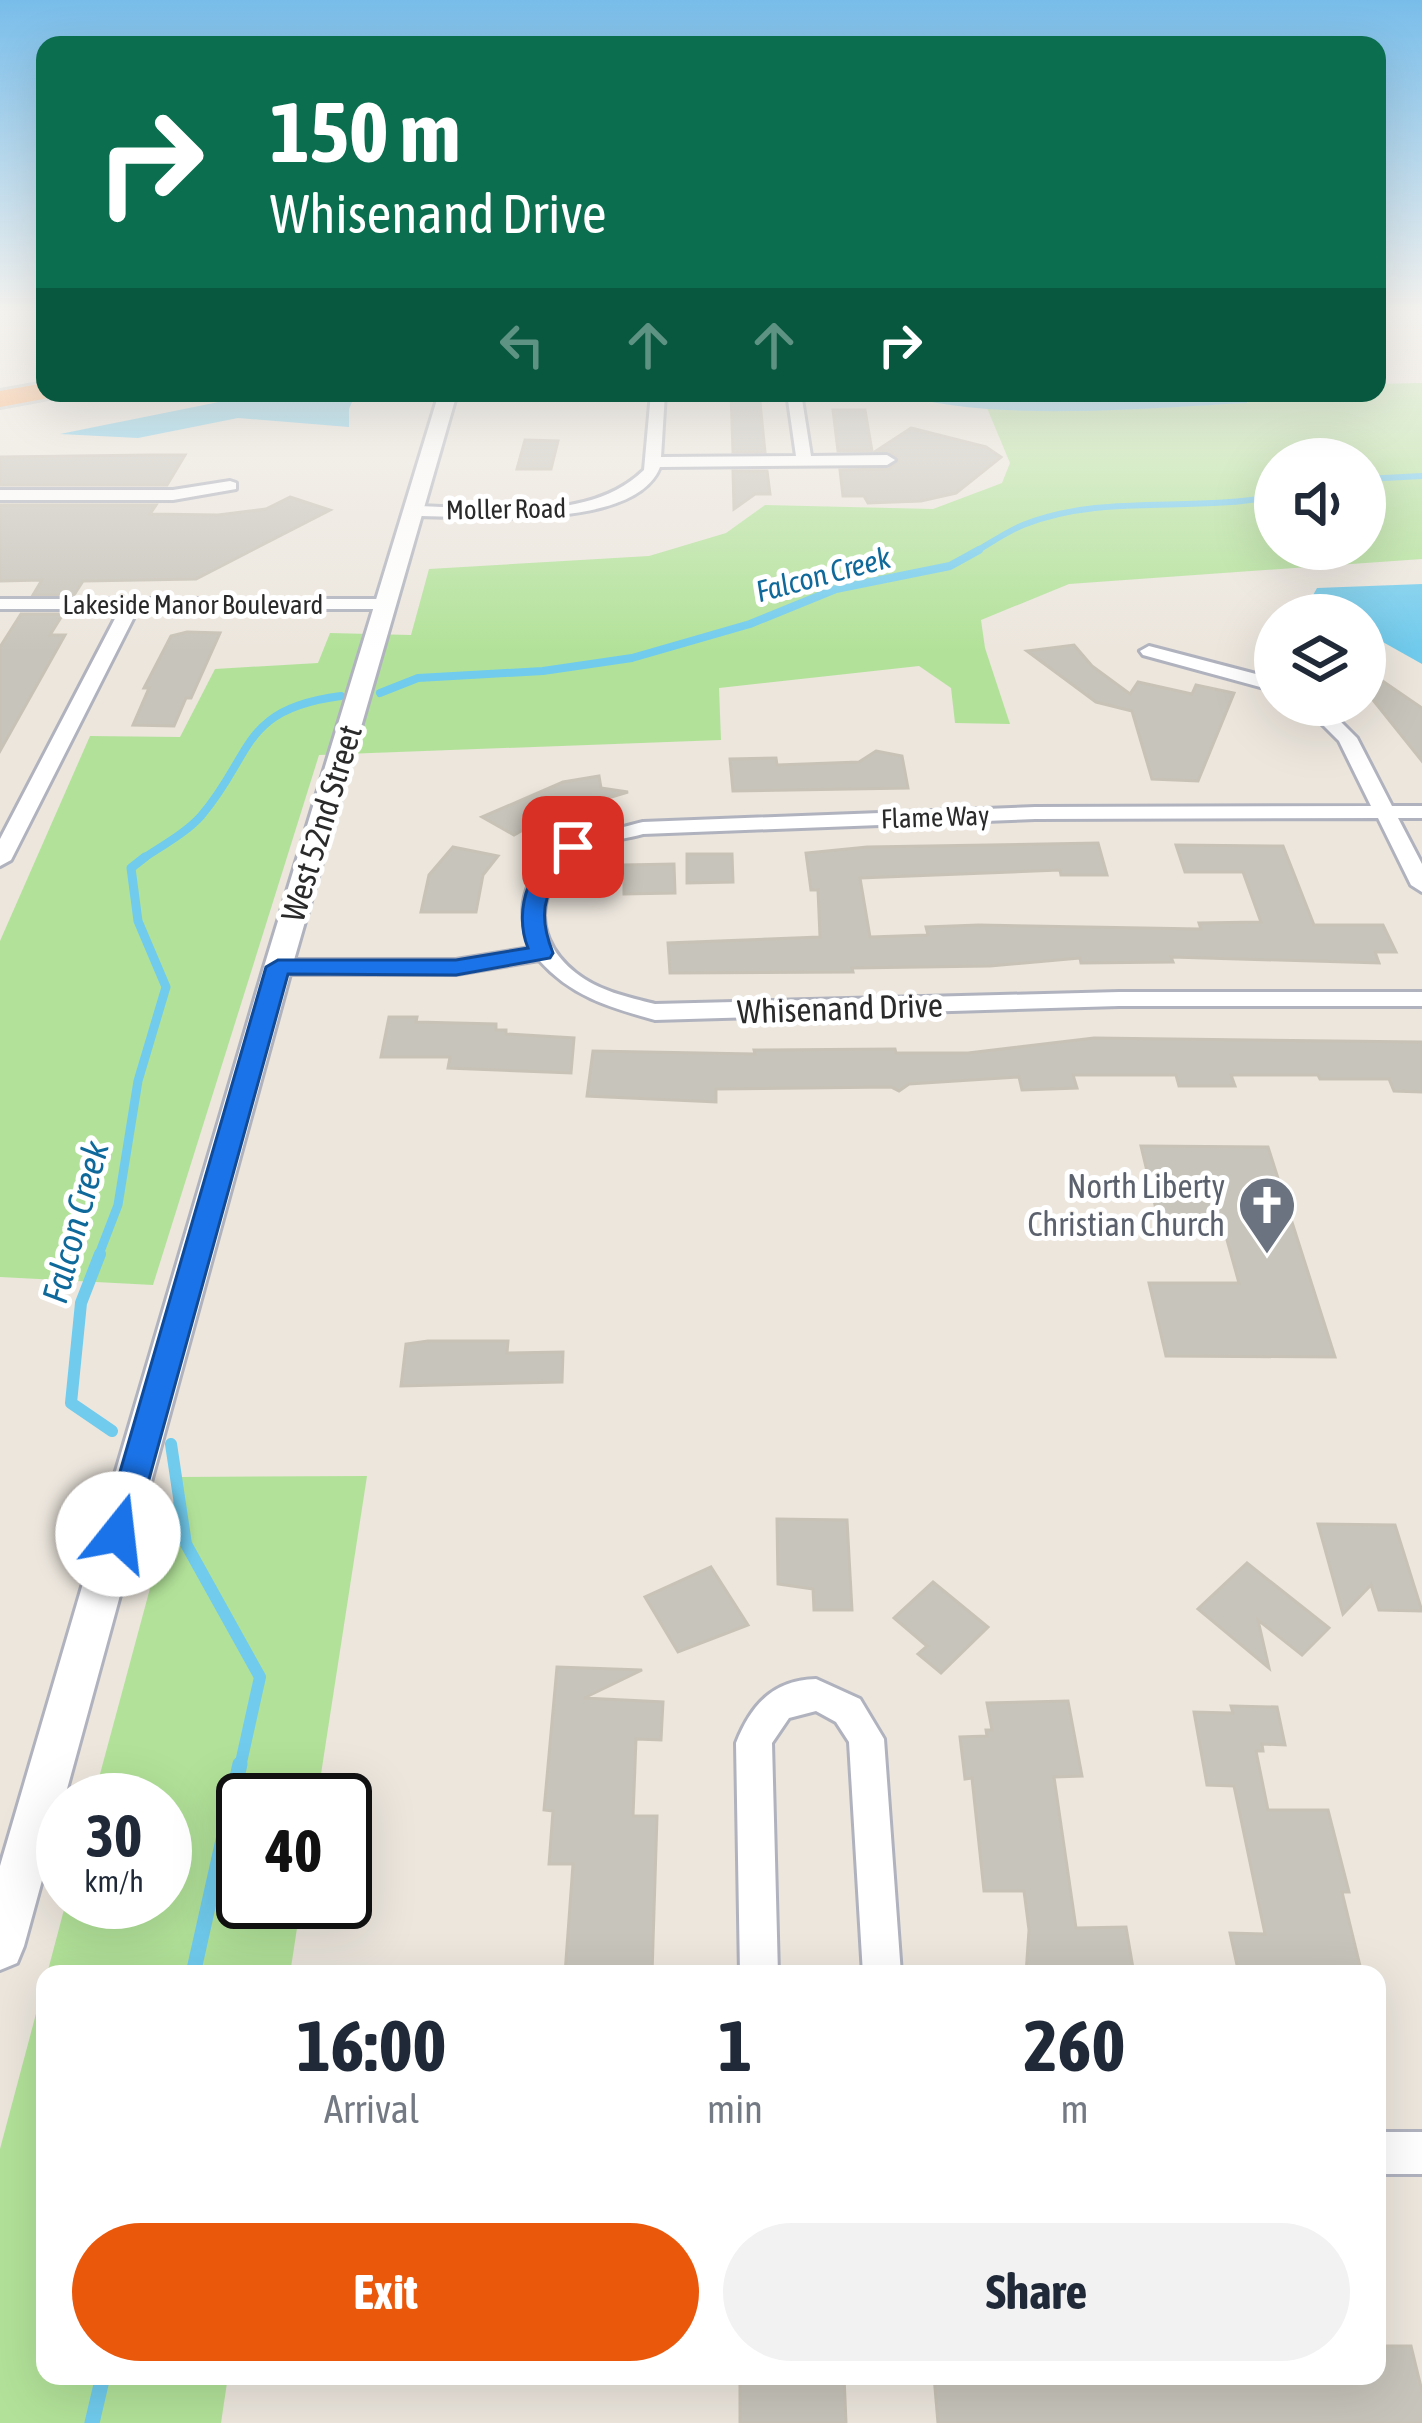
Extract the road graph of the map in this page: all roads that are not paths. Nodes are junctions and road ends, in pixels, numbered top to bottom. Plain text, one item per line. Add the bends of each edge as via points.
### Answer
1 (438, 426) edge
2 (656, 426) edge
3 (799, 426) edge
4 (887, 460) dead end
5 (804, 461) junction
6 (653, 462) junction
7 (230, 486) dead end
8 (0, 495) edge
9 (414, 511) junction
10 (0, 604) edge
11 (132, 604) junction
12 (386, 604) junction
13 (1149, 651) dead end
14 (1254, 679) edge
15 (1335, 726) edge
16 (1385, 812) junction
17 (1422, 812) edge
18 (0, 860) edge
19 (1422, 885) edge
20 (542, 953) junction
21 (278, 967) junction
22 (1422, 999) edge
23 (0, 1946) edge
24 (760, 1965) edge
25 (881, 1965) edge
26 (1386, 2153) edge
27 (1422, 2153) edge

1 - 9 street, West 52nd Street
2 - 6 street
3 - 5 street
4 - 5 street
5 - 6 street
6 - 9 street, Moller Road via 638,487 591,505
7 - 8 street via 173,495
9 - 12 street, West 52nd Street
10 - 11 street, Lakeside Manor Boulevard
11 - 12 street, Lakeside Manor Boulevard
11 - 18 street
12 - 21 street, West 52nd Street
13 - 14 street
15 - 16 street
16 - 17 street, Flame Way
16 - 19 street
16 - 20 street, Flame Way via 1035,813 628,830 573,847 546,872 531,921
20 - 21 street via 456,968
20 - 22 street, Whisenand Drive via 584,991 673,1013 1076,999
21 - 23 street, West 52nd Street
24 - 25 street via 754,1743 767,1712 809,1695 848,1710 866,1739
26 - 27 street

